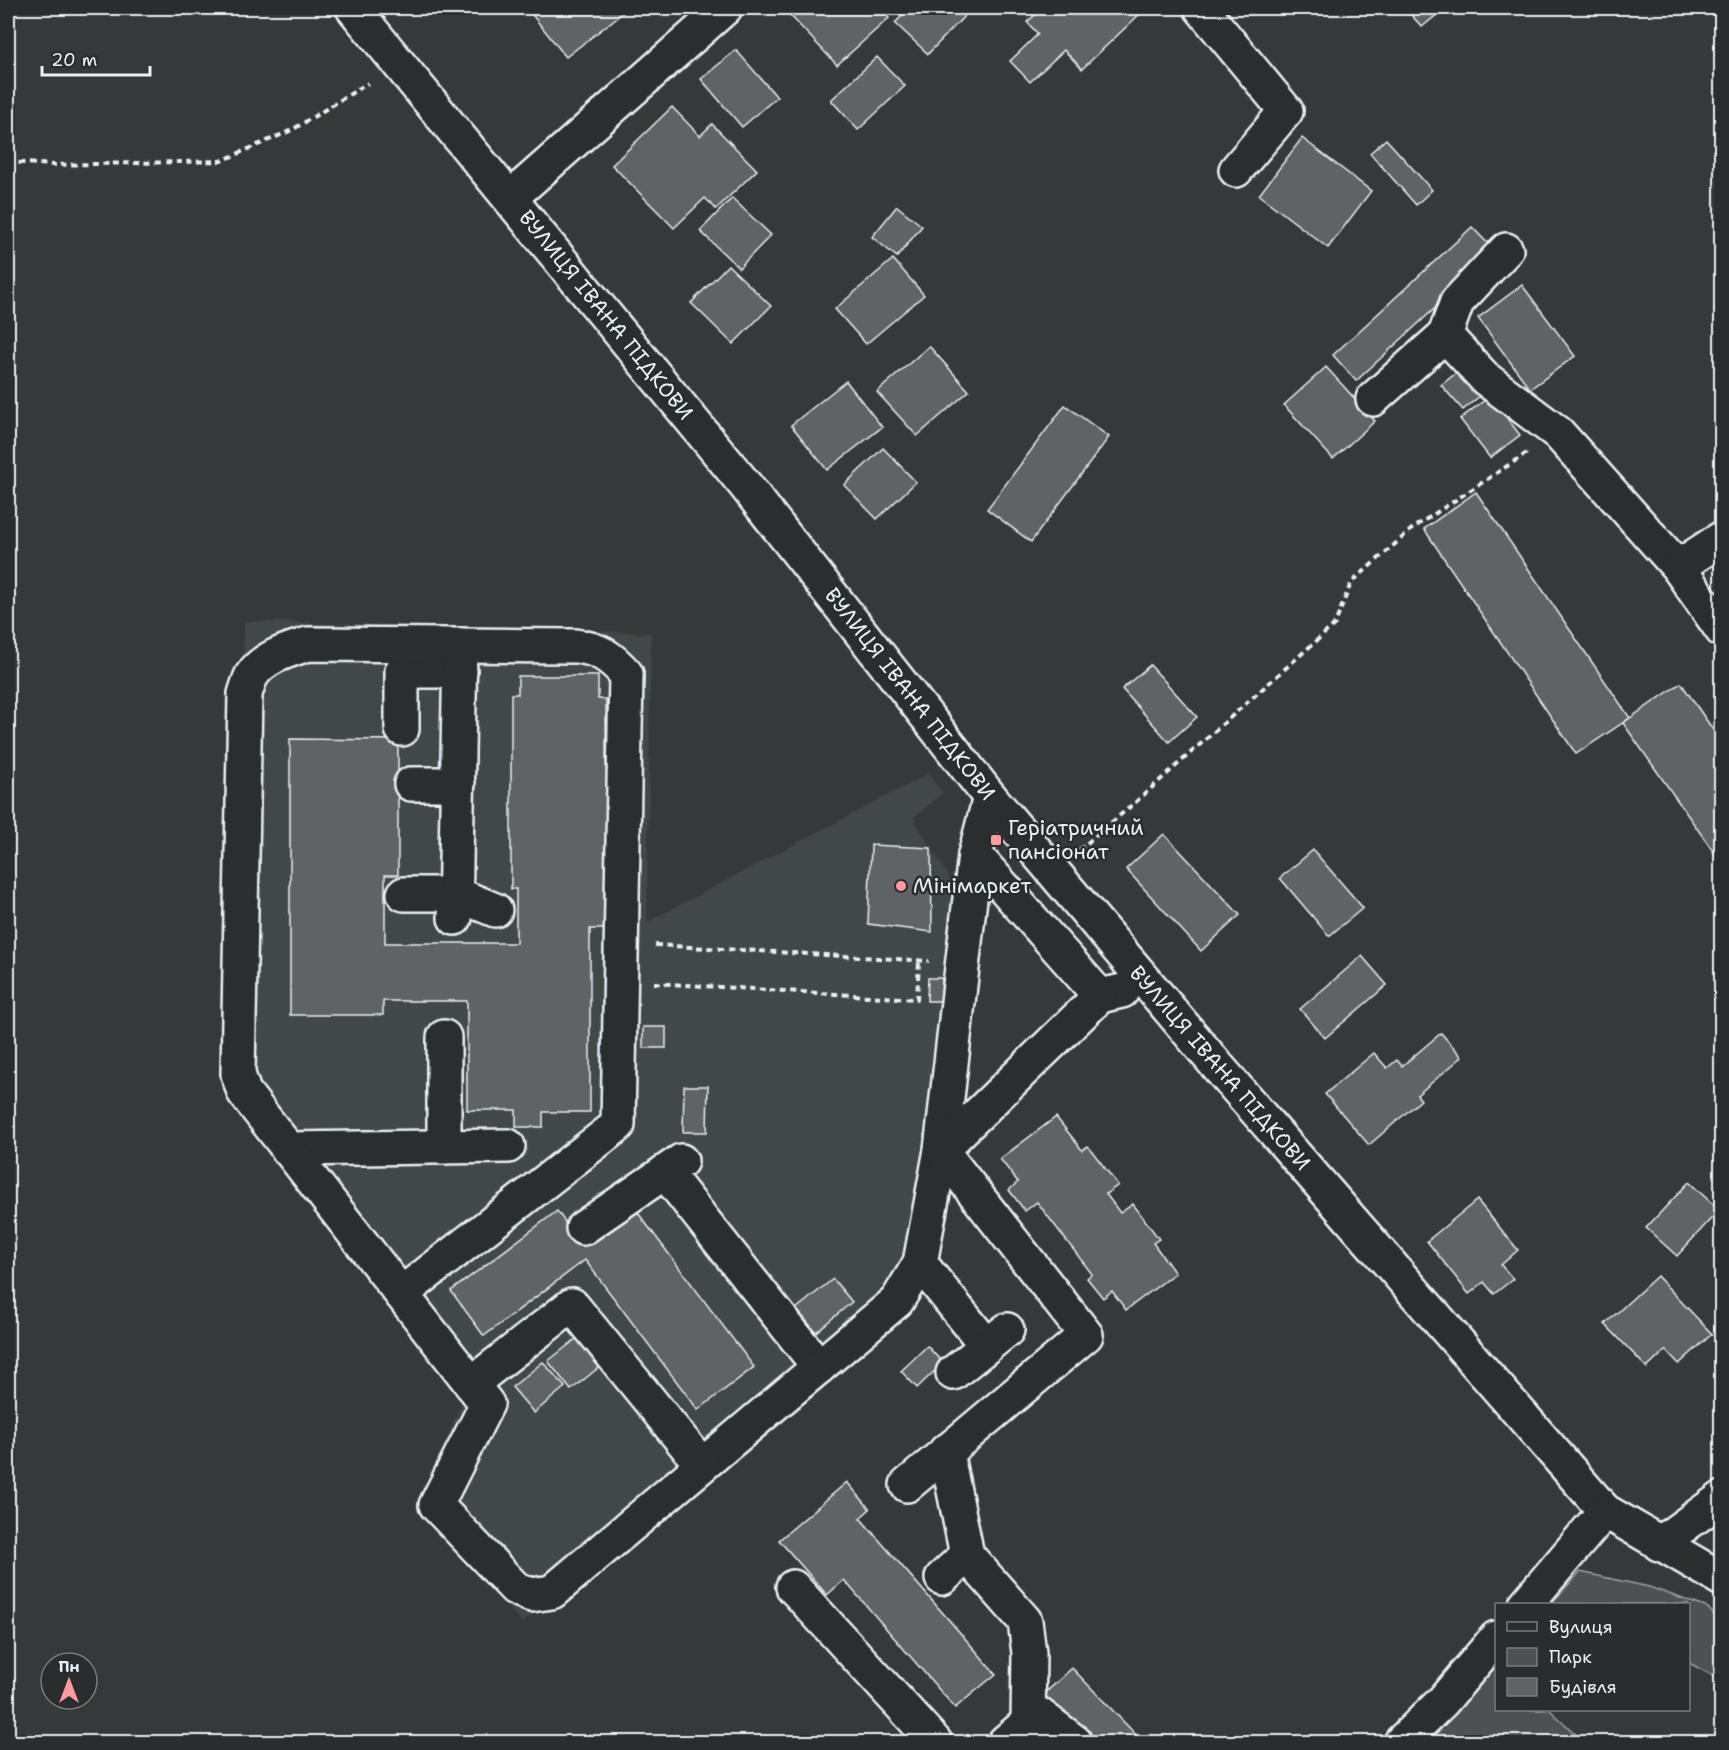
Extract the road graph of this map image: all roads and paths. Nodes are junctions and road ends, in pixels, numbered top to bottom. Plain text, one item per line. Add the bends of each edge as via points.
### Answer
1 (353, 8) edge
2 (1201, 8) edge
3 (714, 11) edge
4 (400, 64) junction
5 (8, 162) edge
6 (1236, 170) dead end
7 (510, 198) junction
8 (1506, 250) dead end
9 (1445, 335) junction
10 (1373, 399) dead end
11 (1558, 433) junction
12 (1722, 538) edge
13 (1678, 567) junction
14 (1722, 630) edge
15 (460, 658) junction
16 (402, 729) dead end
17 (411, 784) dead end
18 (458, 784) junction
19 (990, 797) junction
20 (975, 855) junction
21 (1053, 871) junction
22 (404, 894) dead end
23 (456, 906) junction
24 (495, 910) dead end
25 (621, 943) junction
26 (919, 961) junction
27 (962, 963) junction
28 (620, 981) junction
29 (1149, 985) junction
30 (1100, 996) junction
31 (444, 1037) dead end
32 (508, 1146) dead end
33 (444, 1147) junction
34 (287, 1149) junction
35 (941, 1150) junction
36 (583, 1228) dead end
37 (920, 1263) junction
38 (401, 1294) junction
39 (819, 1367) junction
40 (953, 1373) dead end
41 (471, 1384) junction
42 (946, 1451) junction
43 (702, 1465) junction
44 (907, 1485) dead end
45 (1722, 1498) edge
46 (1605, 1511) junction
47 (1659, 1544) junction
48 (968, 1555) junction
49 (942, 1578) dead end
50 (1722, 1579) edge
51 (794, 1587) dead end
52 (1528, 1603) edge
53 (1495, 1640) edge
54 (1017, 1733) edge
55 (935, 1743) edge
56 (1075, 1743) edge
57 (1401, 1743) edge

1 - 4 street, ВУЛИЦЯ ІВАНА ПІДКОВИ
2 - 6 street via 1286,111
3 - 7 street
4 - 5 path via 292,130 221,161 55,165
4 - 7 street, ВУЛИЦЯ ІВАНА ПІДКОВИ
7 - 19 street, ВУЛИЦЯ ІВАНА ПІДКОВИ via 746,486
8 - 9 street via 1457,302
9 - 10 street
9 - 11 street via 1486,379
11 - 13 street
11 - 21 path via 1404,536 1351,583 1335,624
12 - 13 street
13 - 14 street
15 - 16 street via 402,671
15 - 18 street
15 - 25 street via 576,646 593,648 613,659 626,674
15 - 34 street via 308,644 285,651 251,675 245,694 238,1074 244,1092
17 - 18 street
18 - 23 street
19 - 20 street
19 - 21 street, ВУЛИЦЯ ІВАНА ПІДКОВИ
20 - 27 street
20 - 30 street
21 - 29 street, ВУЛИЦЯ ІВАНА ПІДКОВИ
22 - 23 street
23 - 24 street
25 - 26 path
25 - 28 street
26 - 27 path
26 - 28 path via 917,999
27 - 35 street
28 - 38 street via 618,1125
29 - 30 street
29 - 46 street, ВУЛИЦЯ ІВАНА ПІДКОВИ
30 - 35 street
31 - 33 street
32 - 33 street
33 - 34 street
34 - 38 street
35 - 37 street
35 - 42 street via 1086,1335
36 - 39 street via 673,1166 754,1305
37 - 39 street via 897,1301
37 - 40 street via 997,1338
38 - 41 street
39 - 43 street via 763,1400
41 - 43 street via 572,1305
41 - 43 street via 487,1404 436,1504 515,1588 531,1594 552,1592
42 - 44 street
42 - 48 street
45 - 47 street
46 - 47 street, ВУЛИЦЯ ІВАНА ПІДКОВИ
46 - 52 street
47 - 50 street, ВУЛИЦЯ ІВАНА ПІДКОВИ
48 - 49 street
48 - 54 street via 1025,1620 1029,1653
51 - 55 street
53 - 57 street
54 - 56 street via 1038,1714

